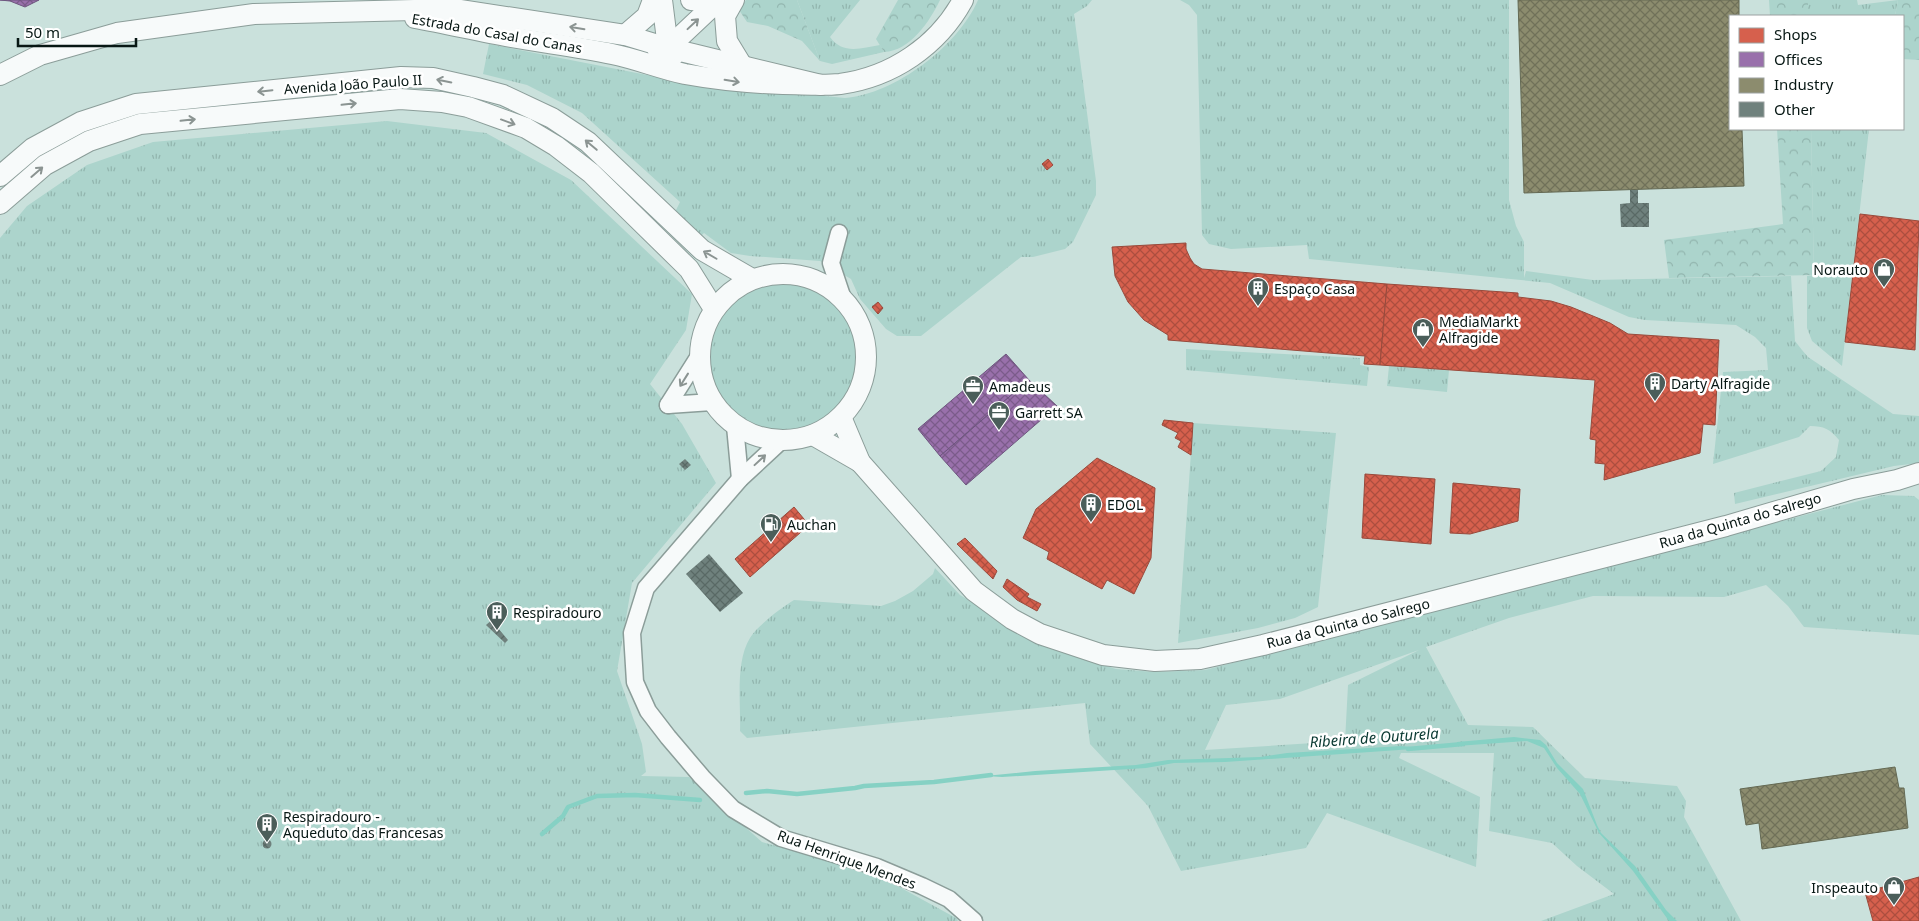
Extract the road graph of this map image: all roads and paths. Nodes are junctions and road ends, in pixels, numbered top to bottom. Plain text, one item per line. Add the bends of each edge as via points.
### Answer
1 (653, 0) edge
2 (662, 0) edge
3 (691, 0) edge
4 (963, 0) edge
5 (723, 1) edge
6 (381, 11) junction
7 (625, 35) junction
8 (668, 48) junction
9 (613, 54) junction
10 (741, 64) junction
11 (684, 74) junction
12 (0, 75) edge
13 (821, 85) junction
14 (0, 176) edge
15 (0, 204) edge
16 (839, 233) dead end
17 (752, 279) junction
18 (843, 299) junction
19 (714, 310) junction
20 (699, 356) junction
21 (712, 402) junction
22 (841, 417) junction
23 (735, 426) junction
24 (813, 435) junction
25 (781, 441) junction
26 (860, 462) junction
27 (1919, 473) edge
28 (740, 479) junction
29 (1897, 480) junction
30 (1919, 486) edge
31 (971, 920) edge

1 - 7 street via 647,16
2 - 8 street
3 - 5 street
4 - 13 street, Estrada do Casal do Canas via 936,38 910,58 882,73 850,82
8 -> 5 street
5 - 10 street via 727,41
7 -> 6 street, Estrada do Casal do Canas via 454,9
6 - 9 street, Estrada do Casal do Canas
6 - 12 street, Estrada do Casal do Canas via 254,14 117,33 40,55
7 - 8 street, Estrada do Casal do Canas
8 - 9 street, Estrada do Casal do Canas via 648,54
8 - 10 street, Estrada do Casal do Canas
8 - 11 street
9 - 11 street, Estrada do Casal do Canas
10 - 13 street, Estrada do Casal do Canas
11 -> 13 street, Estrada do Casal do Canas via 742,83
17 -> 14 street, Avenida João Paulo II via 702,250 572,130 503,95 433,78 401,78 136,104 81,122 33,148
15 -> 19 street, Avenida João Paulo II via 45,165 89,141 140,124 400,99 442,102 468,107 526,128 556,146 591,173 689,269
16 - 18 street via 831,263
17 - 18 street via 785,273 801,275 831,288
17 - 19 street via 738,286
18 - 22 street via 861,326 866,359 860,391
19 - 20 street via 706,324
20 - 21 street via 700,372
20 -> 21 street via 668,405
21 - 23 street
22 - 24 street
22 - 26 street, Rua da Quinta do Salrego
23 - 25 street via 749,434
23 - 28 street
24 - 25 street
24 - 26 street, Rua da Quinta do Salrego
28 -> 25 street, Rua Henrique Mendes
26 - 29 street, Rua da Quinta do Salrego via 974,591 999,610 1040,634 1076,647 1103,655 1155,661 1200,659 1263,645
27 - 29 street, Rua da Quinta do Salrego
28 - 31 street, Rua Henrique Mendes via 646,588 632,632 635,682 648,711 702,778 733,809 781,838 877,867 922,886 949,899
29 - 30 street, Rua da Quinta do Salrego

